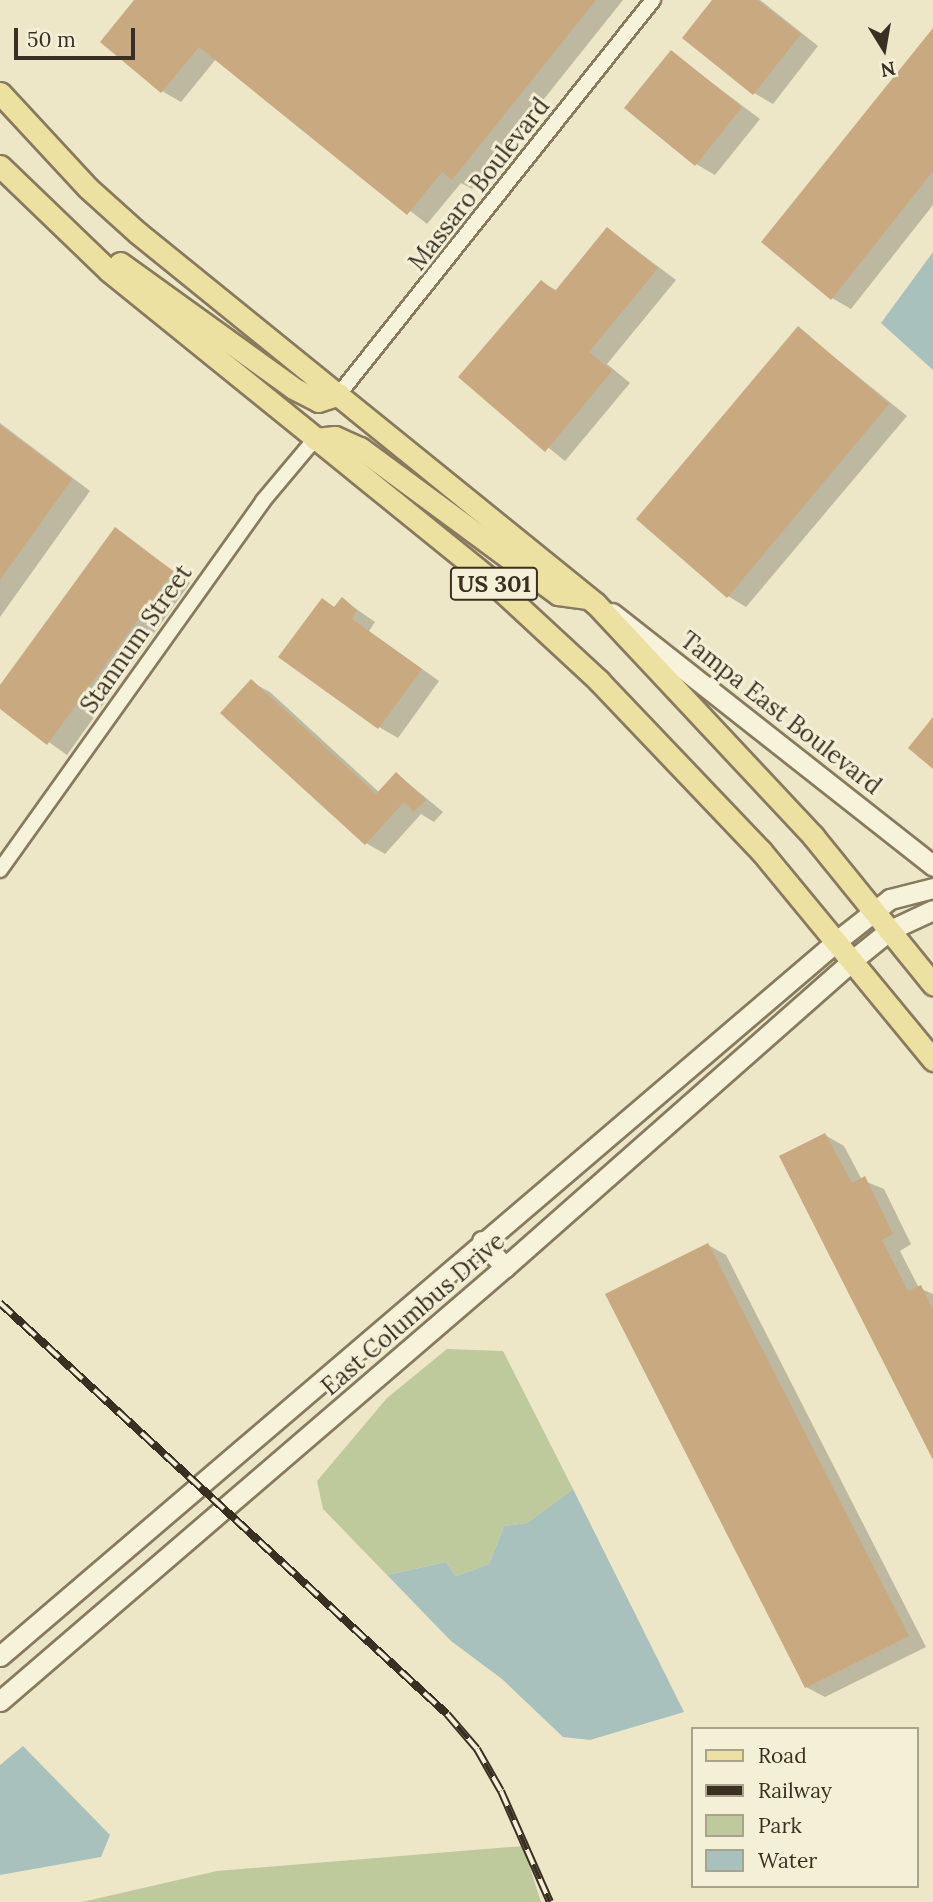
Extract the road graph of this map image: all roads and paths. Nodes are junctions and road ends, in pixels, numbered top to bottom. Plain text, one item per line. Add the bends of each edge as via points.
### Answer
1 (653, 0) edge
2 (0, 93) edge
3 (0, 166) edge
4 (88, 251) junction
5 (339, 394) junction
6 (315, 439) junction
7 (592, 601) junction
8 (933, 866) edge
9 (0, 870) edge
10 (933, 888) edge
11 (933, 910) edge
12 (874, 911) junction
13 (890, 930) junction
14 (838, 940) junction
15 (854, 959) junction
16 (933, 984) edge
17 (933, 1060) edge
18 (482, 1241) junction
19 (505, 1267) junction
20 (0, 1656) edge
21 (0, 1702) edge

1 - 5 street, Massaro Boulevard
2 - 5 main road, US 301 via 88,188 138,233
3 - 4 main road, US 301
4 - 5 main road via 108,254 309,397 328,400
4 - 6 main road, US 301
5 - 7 main road, US 301
6 - 7 main road via 335,437 360,448 558,594
6 - 9 street, Stannum Street via 262,501
6 - 14 main road, US 301 via 489,579 599,681 693,775
7 - 8 street, Tampa East Boulevard via 620,618
7 - 12 main road, US 301 via 755,773
10 - 12 street via 890,899
11 - 13 street
12 - 13 main road, US 301
12 - 14 street, East Columbus Drive
13 - 15 street, East Columbus Drive
13 - 16 main road, US 301
14 - 15 main road, US 301
14 - 18 street, East Columbus Drive
15 - 17 main road, US 301
15 - 19 street, East Columbus Drive
18 - 19 street
18 - 20 street, East Columbus Drive
19 - 21 street, East Columbus Drive

